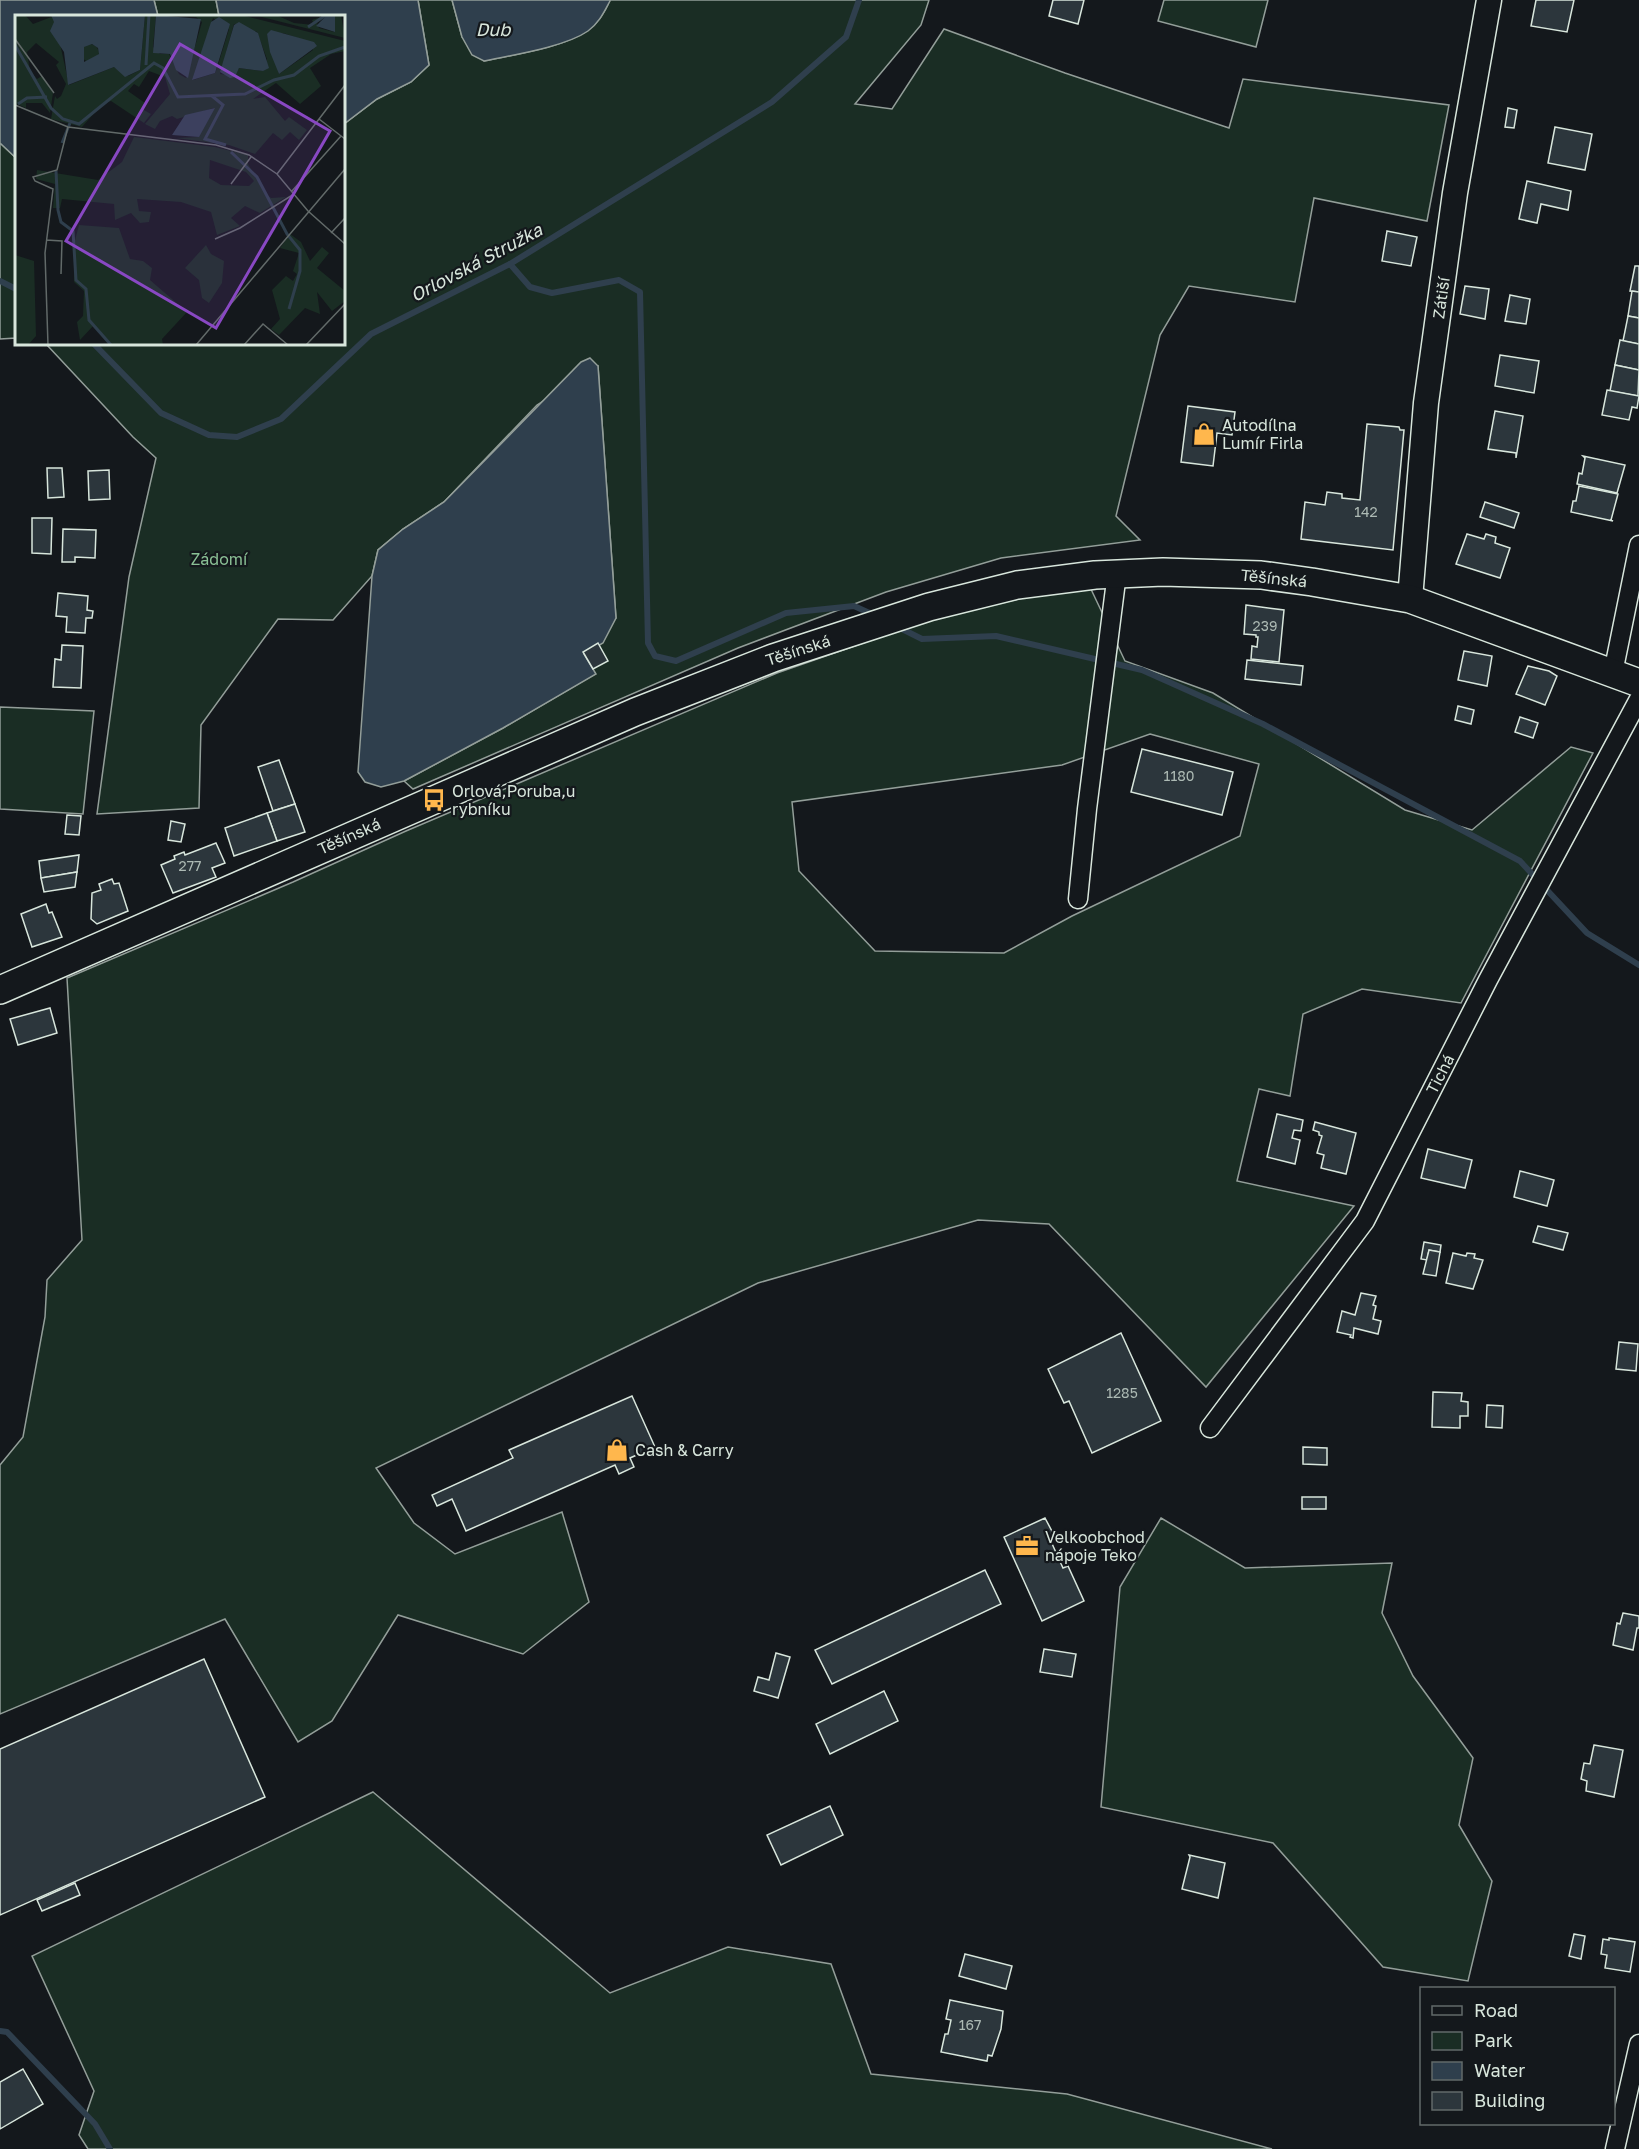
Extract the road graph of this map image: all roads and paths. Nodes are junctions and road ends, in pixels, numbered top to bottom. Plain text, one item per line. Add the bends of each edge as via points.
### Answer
1 (1489, 0) edge
2 (1639, 545) edge
3 (1117, 573) junction
4 (1410, 599) junction
5 (1613, 673) junction
6 (1639, 683) edge
7 (1639, 699) edge
8 (1078, 899) dead end
9 (0, 990) edge
10 (1210, 1428) dead end
11 (1639, 2044) edge
12 (1616, 2149) edge

1 - 4 street, Zátiší via 1455,193 1426,402
2 - 5 street
3 - 4 main road, Těšínská via 1261,575
3 - 8 street
3 - 9 main road, Těšínská via 1017,585 930,607 773,658 635,712
4 - 5 main road, Těšínská
5 - 6 main road, Těšínská
7 - 10 street, Tichá via 1488,980 1365,1221
11 - 12 street

